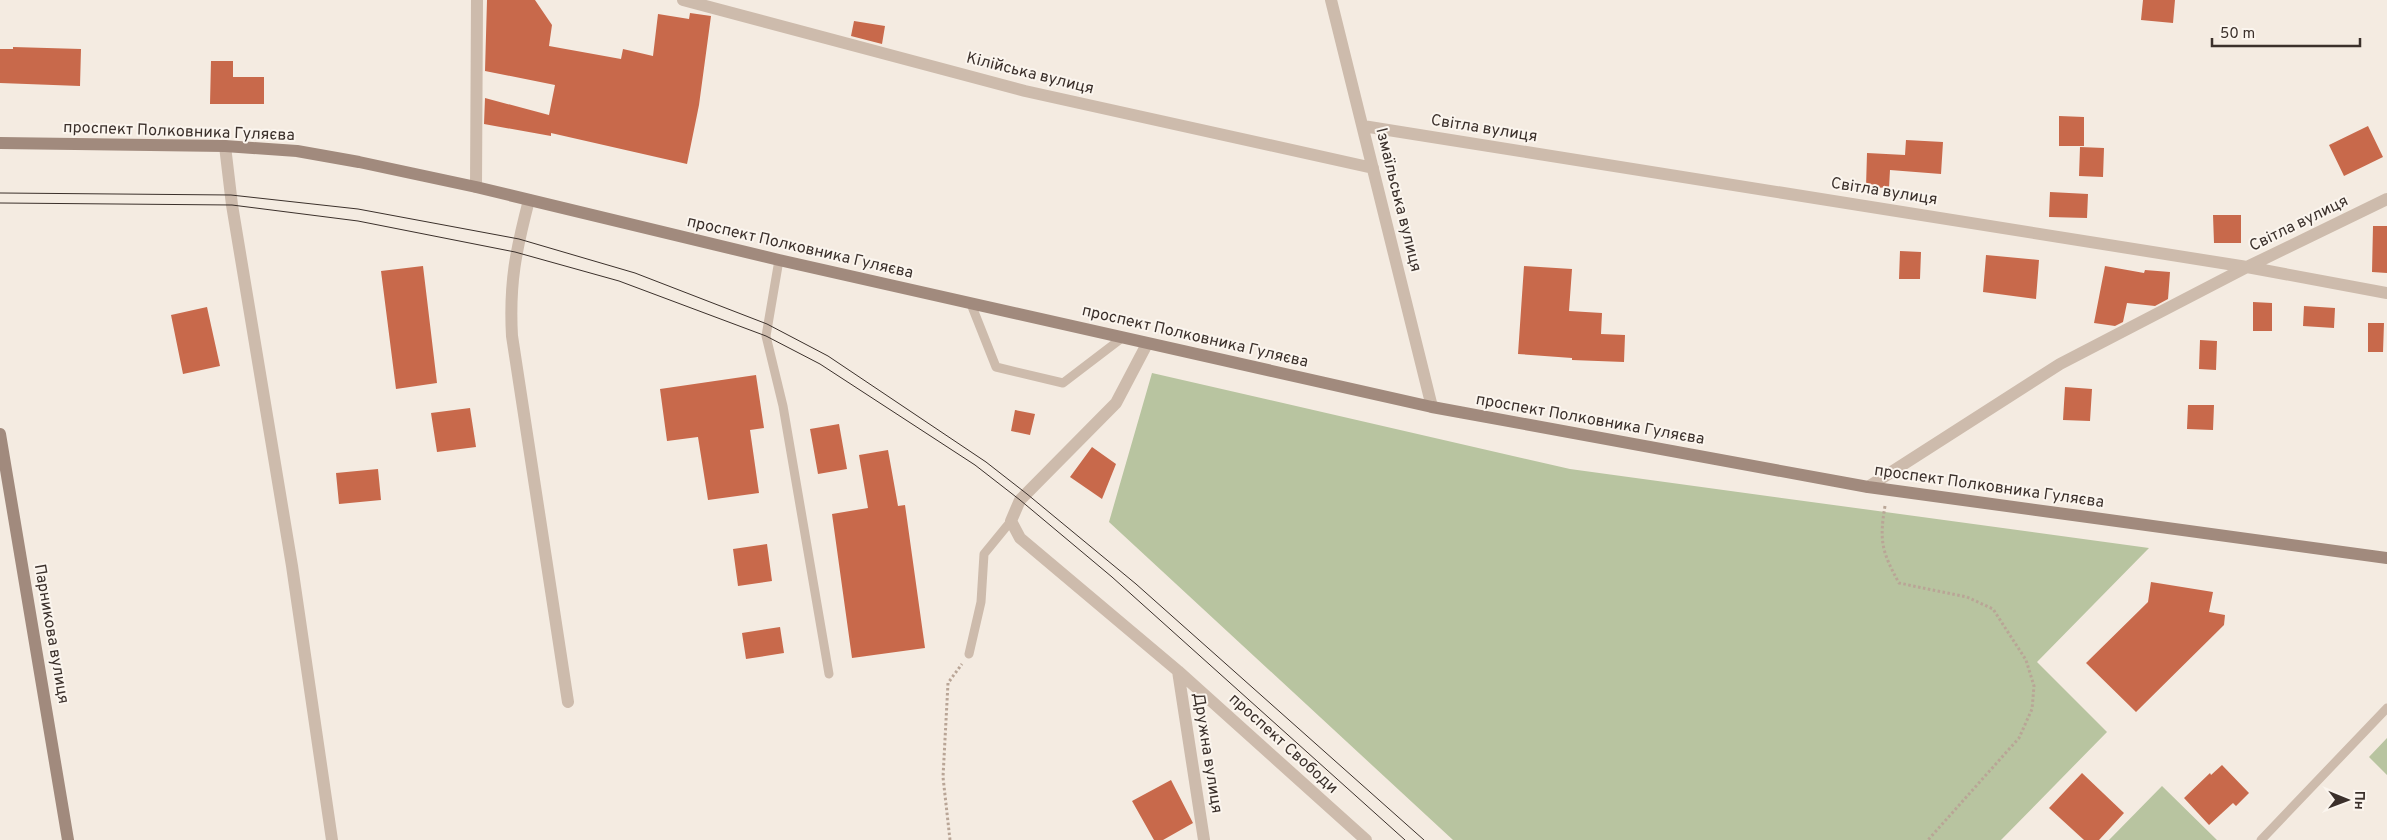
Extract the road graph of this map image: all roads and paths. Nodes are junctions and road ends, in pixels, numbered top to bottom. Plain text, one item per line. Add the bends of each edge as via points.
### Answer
1 (477, 0) edge
2 (683, 0) edge
3 (1331, 0) edge
4 (1363, 126) junction
5 (0, 144) edge
6 (225, 146) junction
7 (1373, 168) junction
8 (476, 187) junction
9 (529, 200) junction
10 (2387, 200) edge
11 (779, 260) junction
12 (2247, 267) junction
13 (2387, 293) edge
14 (971, 304) junction
15 (1122, 338) junction
16 (1147, 344) junction
17 (1432, 407) junction
18 (0, 434) edge
19 (1868, 487) junction
20 (1888, 489) junction
21 (1011, 521) junction
22 (2387, 558) edge
23 (969, 654) joint
24 (1178, 671) junction
25 (829, 674) dead end
26 (568, 702) dead end
27 (2387, 708) edge
28 (1203, 839) edge
29 (68, 840) edge
30 (332, 840) edge
31 (950, 840) edge
32 (1366, 840) edge
33 (1928, 840) edge
34 (2261, 840) edge

1 - 8 street
2 - 7 street, Кілійська вулиця via 1025,91
3 - 4 street, Ізмаїльська вулиця
4 - 7 street, Ізмаїльська вулиця
4 - 12 street, Світла вулиця
5 - 6 main road, проспект Полковника Гуляєва
6 - 8 main road, проспект Полковника Гуляєва via 297,151
6 - 30 street
7 - 17 street, Ізмаїльська вулиця
8 - 9 main road, проспект Полковника Гуляєва
9 - 11 main road, проспект Полковника Гуляєва
9 - 26 street via 515,252 510,300 512,336
10 - 12 street, Світла вулиця
11 - 14 main road, проспект Полковника Гуляєва
11 - 25 lane via 766,336 783,406
12 - 13 street
12 - 19 street via 2060,364
14 - 15 main road, проспект Полковника Гуляєва
14 - 15 lane via 996,367 1063,383
15 - 16 main road, проспект Полковника Гуляєва
16 - 17 main road, проспект Полковника Гуляєва
16 - 21 street via 1116,403 1020,500
17 - 19 main road, проспект Полковника Гуляєва
18 - 29 main road, Парникова вулиця
19 - 20 main road, проспект Полковника Гуляєва
20 - 22 main road, проспект Полковника Гуляєва
20 - 33 path via 1881,530 1885,557 1899,583 1967,597 1993,609 2026,660 2034,686 2032,709 2019,738
21 - 23 lane via 984,554 981,602
21 - 24 street, проспект Свободи via 1020,538
23 - 31 path via 948,684 943,777
24 - 28 street, Дружна вулиця
24 - 32 street, проспект Свободи
27 - 34 lane

